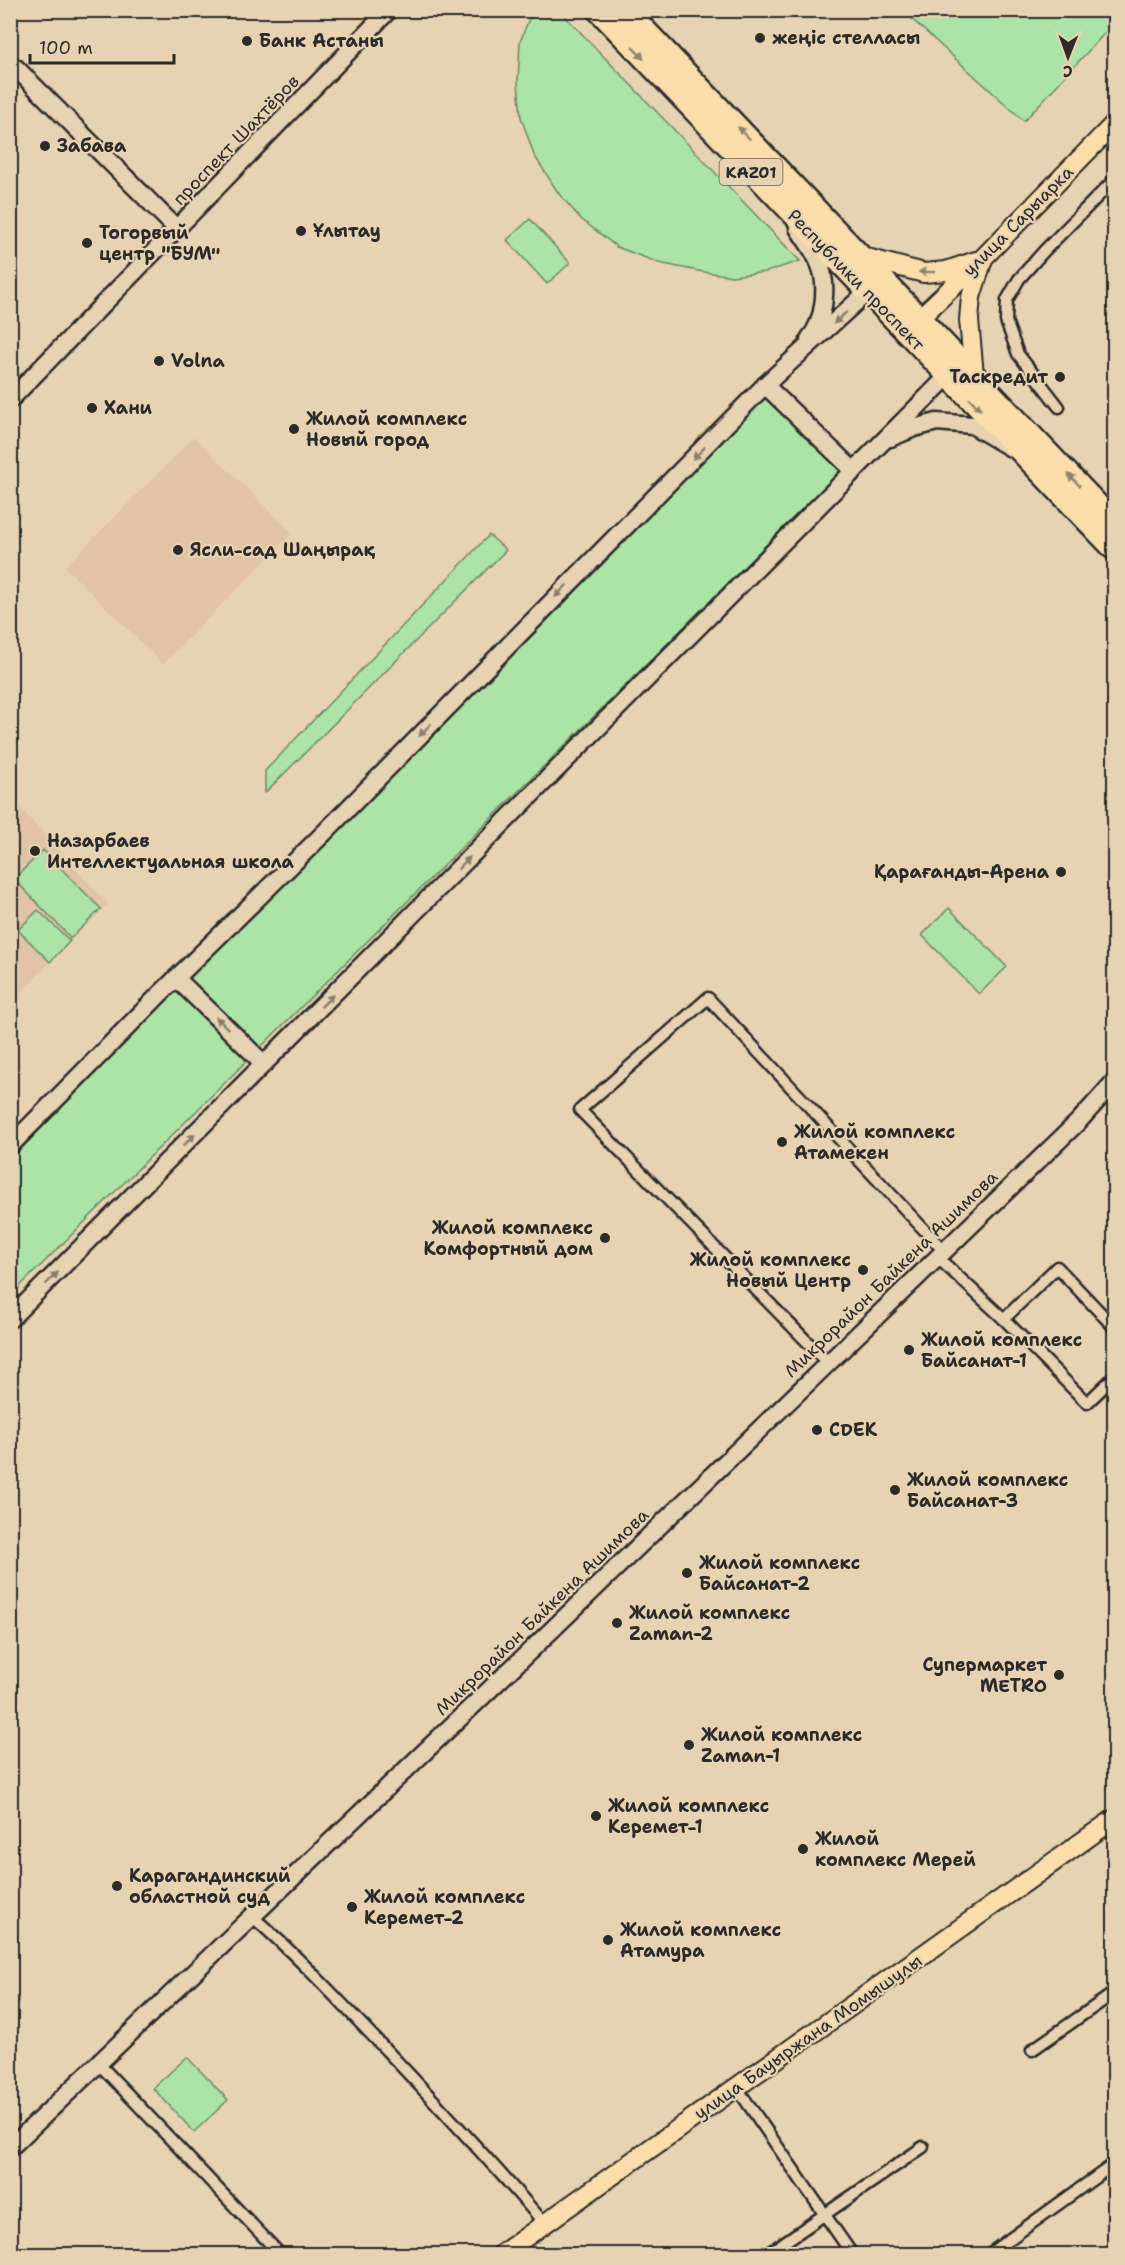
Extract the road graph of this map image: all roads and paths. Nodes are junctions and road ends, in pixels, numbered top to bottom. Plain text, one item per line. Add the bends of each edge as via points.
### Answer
1 (598, 10) edge
2 (626, 10) edge
3 (389, 11) edge
4 (10, 65) edge
5 (1114, 124) edge
6 (1114, 180) edge
7 (784, 207) junction
8 (177, 229) junction
9 (863, 258) junction
10 (984, 258) junction
11 (883, 278) junction
12 (867, 293) junction
13 (913, 325) junction
14 (962, 371) junction
15 (771, 380) junction
16 (10, 400) edge
17 (1059, 406) dead end
18 (884, 441) junction
19 (1024, 456) junction
20 (854, 471) junction
21 (1114, 522) edge
22 (1114, 549) edge
23 (176, 978) junction
24 (264, 1064) junction
25 (1114, 1082) edge
26 (10, 1146) edge
27 (940, 1254) junction
28 (1004, 1319) junction
29 (10, 1320) edge
30 (1114, 1328) edge
31 (828, 1362) junction
32 (1114, 1377) edge
33 (1114, 1819) edge
34 (253, 1917) junction
35 (1114, 1994) edge
36 (1032, 2050) dead end
37 (99, 2064) junction
38 (737, 2088) junction
39 (923, 2147) dead end
40 (10, 2148) edge
41 (1114, 2164) edge
42 (824, 2214) junction
43 (545, 2223) junction
44 (1002, 2245) junction
45 (280, 2254) edge
46 (502, 2254) edge
47 (767, 2254) edge
48 (852, 2254) edge
49 (989, 2254) edge
50 (1009, 2254) edge

1 -> 7 highway, Республики проспект / KАZ01
9 -> 2 highway, Республики проспект / KАZ01
3 - 8 main road, проспект Шахтёров
4 - 8 main road
5 - 10 main road, улица Сарыарка
6 - 17 street via 1019,279 1007,300 1006,321 1018,354
7 - 12 highway, Республики проспект / KАZ01
7 - 15 main road via 819,262 824,283 822,311 814,333
8 - 16 main road, проспект Шахтёров
10 -> 9 main road via 946,271 924,273
9 - 11 highway, Республики проспект / KАZ01
10 - 13 main road, улица Сарыарка
10 - 14 main road via 971,297
11 - 12 main road
11 - 13 highway, Республики проспект / KАZ01
12 - 13 highway, Республики проспект / KАZ01
12 -> 15 main road
13 - 14 highway, Республики проспект / KАZ01
14 - 18 main road
14 -> 19 highway, Республики проспект / KАZ01
21 -> 14 highway, Республики проспект / KАZ01
15 - 20 main road
15 -> 23 main road
18 - 19 main road via 937,422 972,425
18 - 20 main road
19 - 22 highway, Республики проспект / KАZ01
24 -> 20 main road
24 -> 23 main road
23 - 26 main road
29 -> 24 main road
25 - 27 main road, Микрорайон Байкена Ашимова
27 - 28 street
27 - 31 main road, Микрорайон Байкена Ашимова
27 - 31 street via 708,998 580,1110
28 - 30 street via 1058,1267
28 - 32 street via 1087,1403
31 - 34 main road, Микрорайон Байкена Ашимова
33 - 38 main road, улица Бауыржана Момышулы
34 - 37 main road, Микрорайон Байкена Ашимова
34 - 43 street via 450,2116
35 - 36 street
37 - 40 main road, Микрорайон Байкена Ашимова
37 - 45 street
38 - 42 street
38 - 43 main road, улица Бауыржана Момышулы
39 - 42 street
41 - 44 street
42 - 47 street
42 - 48 street
43 - 46 main road, улица Бауыржана Момышулы
44 - 49 street
44 - 50 street

